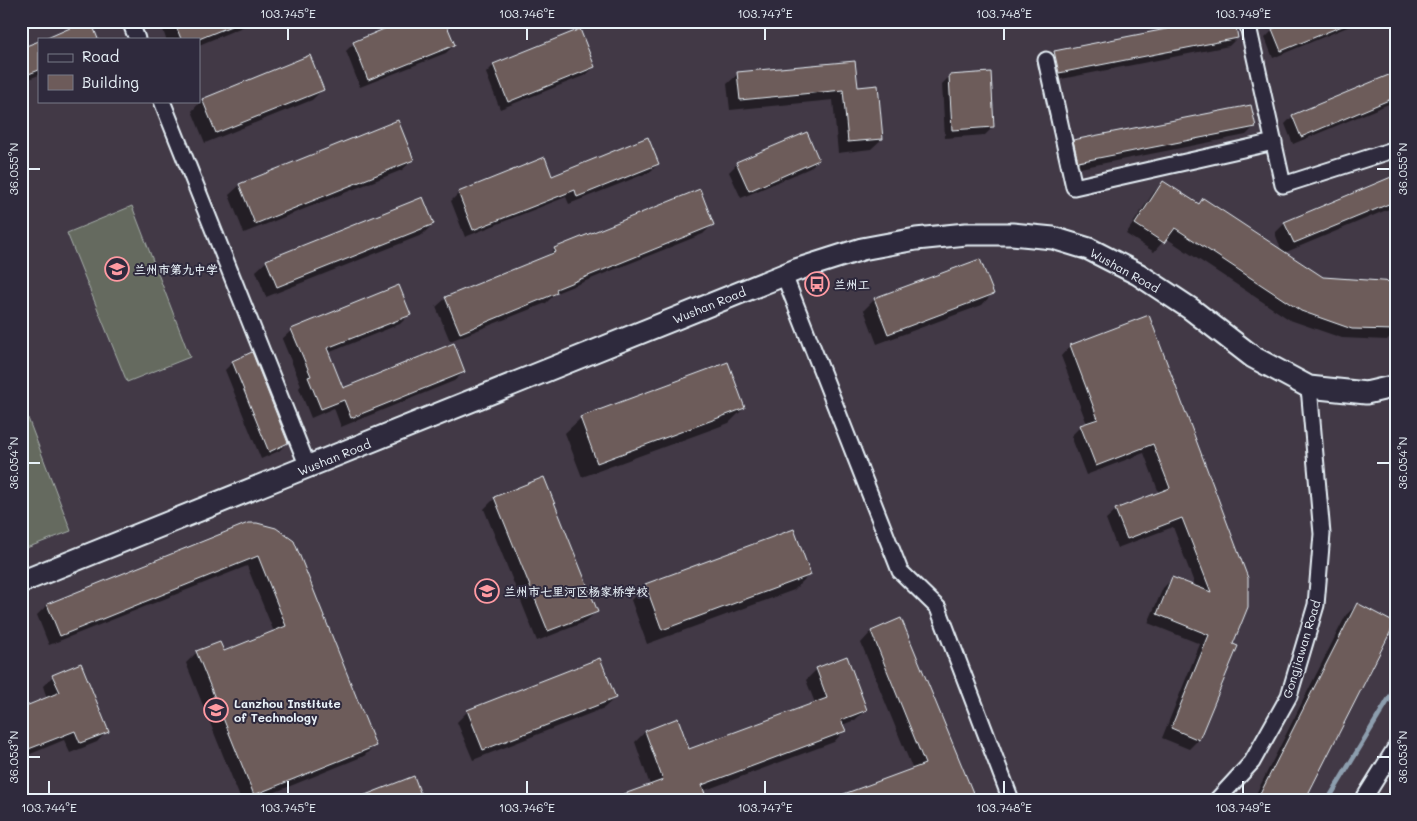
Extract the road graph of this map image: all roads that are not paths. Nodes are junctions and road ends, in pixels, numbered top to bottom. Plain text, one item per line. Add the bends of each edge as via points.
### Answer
1 (130, 21) edge
2 (1247, 21) edge
3 (137, 38) edge
4 (1046, 60) dead end
5 (162, 102) edge
6 (1274, 142) junction
7 (1396, 149) edge
8 (784, 275) junction
9 (1396, 386) edge
10 (1309, 387) junction
11 (308, 467) junction
12 (21, 582) edge
13 (1396, 747) edge
14 (1010, 800) edge
15 (1217, 800) edge
16 (1364, 800) edge

1 - 3 street
2 - 6 street
4 - 6 street via 1074,187
5 - 11 street
6 - 7 street via 1283,184
8 - 10 main road, Wushan Road via 862,249 916,239 966,234 1053,238 1089,249 1138,274 1191,309 1253,357
8 - 11 main road, Wushan Road
8 - 14 street via 900,571 938,608
9 - 10 main road, Wushan Road via 1366,393
10 - 15 street, Gongjiawan Road via 1322,534 1316,605 1289,696 1252,762
11 - 12 main road, Wushan Road
13 - 16 street

